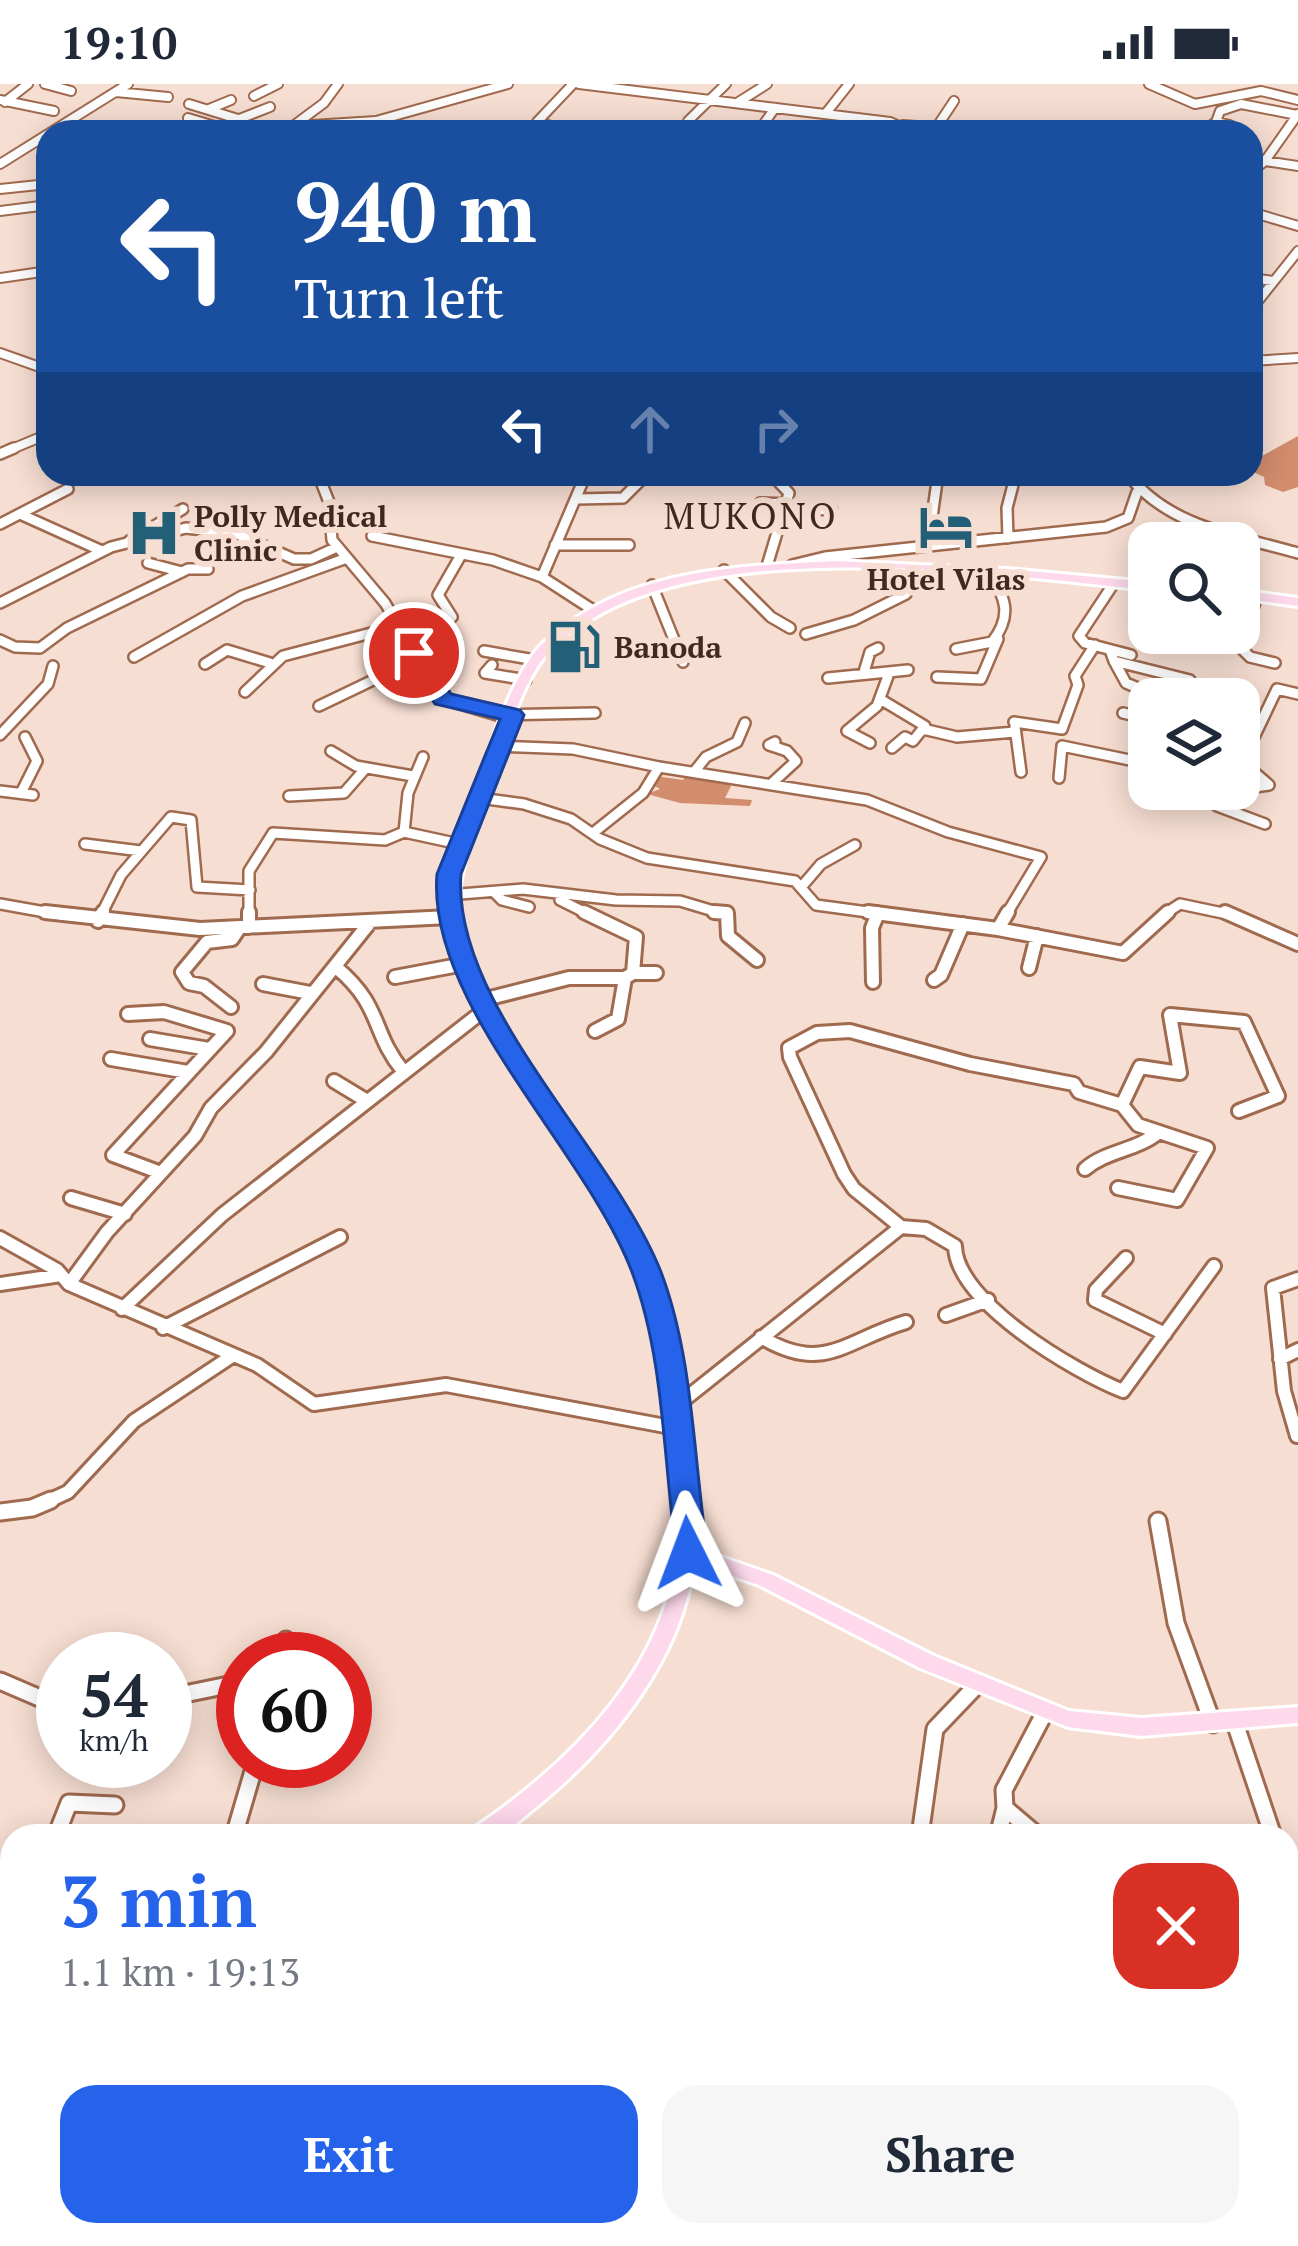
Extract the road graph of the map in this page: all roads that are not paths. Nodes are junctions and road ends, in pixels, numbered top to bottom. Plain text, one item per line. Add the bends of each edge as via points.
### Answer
1 (28, 84) edge
2 (45, 84) edge
3 (128, 84) edge
4 (246, 84) edge
5 (278, 84) edge
6 (338, 84) edge
7 (508, 84) edge
8 (576, 84) edge
9 (726, 84) edge
10 (766, 84) edge
11 (849, 84) edge
12 (1149, 84) edge
13 (609, 86) edge
14 (268, 89) junction
15 (71, 91) dead end
16 (116, 92) junction
17 (254, 96) dead end
18 (168, 97) dead end
19 (231, 100) dead end
20 (1298, 100) edge
21 (709, 101) junction
22 (954, 101) dead end
23 (2, 102) edge
24 (189, 104) dead end
25 (736, 104) junction
26 (270, 107) dead end
27 (775, 108) junction
28 (208, 109) junction
29 (390, 110) dead end
30 (54, 111) dead end
31 (416, 111) junction
32 (826, 113) junction
33 (1298, 115) edge
34 (239, 119) joint
35 (69, 120) edge
36 (303, 120) edge
37 (385, 120) edge
38 (539, 120) edge
39 (689, 120) edge
40 (766, 120) edge
41 (870, 120) edge
42 (941, 120) edge
43 (1217, 120) edge
44 (36, 140) edge
45 (32, 142) junction
46 (36, 142) edge
47 (1265, 161) joint
48 (0, 164) edge
49 (1298, 166) edge
50 (36, 185) edge
51 (0, 189) edge
52 (36, 206) edge
53 (0, 211) edge
54 (1263, 216) edge
55 (1298, 226) edge
56 (1298, 251) edge
57 (36, 274) edge
58 (0, 278) edge
59 (1263, 280) edge
60 (1273, 281) junction
61 (1263, 294) edge
62 (0, 353) edge
63 (1298, 358) edge
64 (36, 360) edge
65 (1263, 360) edge
66 (24, 362) junction
67 (36, 366) edge
68 (0, 367) edge
69 (36, 439) edge
70 (0, 454) edge
71 (323, 486) edge
72 (582, 486) edge
73 (635, 486) edge
74 (784, 486) edge
75 (936, 486) edge
76 (1013, 486) edge
77 (1134, 486) edge
78 (68, 489) dead end
79 (1137, 492) junction
80 (577, 500) junction
81 (760, 503) dead end
82 (788, 506) junction
83 (183, 509) dead end
84 (832, 511) dead end
85 (20, 514) junction
86 (0, 524) edge
87 (373, 536) dead end
88 (1008, 538) junction
89 (129, 541) junction
90 (555, 545) junction
91 (629, 545) dead end
92 (928, 546) junction
93 (337, 547) junction
94 (103, 551) junction
95 (1298, 554) edge
96 (461, 556) junction
97 (347, 558) junction
98 (148, 563) dead end
99 (792, 565) junction
100 (767, 566) junction
101 (208, 569) dead end
102 (902, 569) junction
103 (724, 570) junction
104 (183, 572) junction
105 (988, 573) junction
106 (542, 577) junction
107 (1114, 583) junction
108 (1128, 584) edge
109 (652, 585) junction
110 (1260, 596) edge
111 (1298, 602) edge
112 (0, 603) edge
113 (593, 610) junction
114 (398, 626) junction
115 (790, 628) dead end
116 (806, 634) dead end
117 (998, 638) junction
118 (0, 640) edge
119 (1095, 645) junction
120 (676, 646) junction
121 (878, 648) dead end
122 (956, 649) dead end
123 (484, 651) dead end
124 (629, 654) dead end
125 (1246, 654) edge
126 (1112, 655) junction
127 (1131, 655) dead end
128 (415, 656) junction
129 (134, 657) dead end
130 (536, 660) junction
131 (683, 662) dead end
132 (270, 663) junction
133 (1275, 663) dead end
134 (206, 664) dead end
135 (491, 665) dead end
136 (52, 666) dead end
137 (908, 670) dead end
138 (864, 672) junction
139 (888, 676) junction
140 (937, 677) dead end
141 (828, 678) dead end
142 (1184, 678) edge
143 (526, 680) junction
144 (1128, 684) edge
145 (245, 692) dead end
146 (1298, 694) edge
147 (880, 699) junction
148 (319, 706) dead end
149 (595, 713) dead end
150 (1123, 713) dead end
151 (1128, 714) edge
152 (512, 715) junction
153 (1260, 721) edge
154 (745, 723) dead end
155 (1013, 723) junction
156 (923, 729) junction
157 (0, 735) edge
158 (25, 737) dead end
159 (775, 742) dead end
160 (869, 743) dead end
161 (498, 746) junction
162 (892, 748) dead end
163 (331, 751) dead end
164 (423, 757) dead end
165 (1128, 760) edge
166 (659, 767) junction
167 (365, 769) junction
168 (694, 772) junction
169 (1022, 772) dead end
170 (413, 776) junction
171 (1058, 778) dead end
172 (772, 784) junction
173 (0, 790) edge
174 (290, 796) dead end
175 (480, 798) junction
176 (1228, 810) edge
177 (1265, 824) dead end
178 (404, 832) junction
179 (593, 833) junction
180 (85, 844) dead end
181 (459, 844) junction
182 (855, 844) dead end
183 (141, 851) junction
184 (803, 885) junction
185 (250, 890) junction
186 (494, 892) junction
187 (448, 896) junction
188 (554, 897) junction
189 (0, 904) edge
190 (529, 907) dead end
191 (878, 913) junction
192 (450, 917) junction
193 (98, 921) junction
194 (370, 921) junction
195 (963, 924) junction
196 (245, 927) junction
197 (998, 929) junction
198 (1037, 936) junction
199 (1298, 944) edge
200 (757, 960) dead end
201 (464, 964) junction
202 (337, 968) junction
203 (1029, 968) dead end
204 (656, 974) dead end
205 (628, 975) junction
206 (395, 976) dead end
207 (934, 980) dead end
208 (873, 982) dead end
209 (263, 984) dead end
210 (310, 993) junction
211 (484, 1004) junction
212 (231, 1006) dead end
213 (128, 1014) dead end
214 (595, 1030) dead end
215 (151, 1039) dead end
216 (209, 1049) junction
217 (111, 1059) dead end
218 (404, 1071) junction
219 (188, 1072) junction
220 (334, 1081) dead end
221 (367, 1101) junction
222 (1123, 1105) junction
223 (1239, 1111) dead end
224 (1159, 1132) junction
225 (1085, 1169) dead end
226 (161, 1173) junction
227 (1118, 1187) dead end
228 (71, 1198) dead end
229 (125, 1214) junction
230 (901, 1227) junction
231 (340, 1237) dead end
232 (0, 1238) edge
233 (1126, 1258) dead end
234 (1214, 1266) dead end
235 (65, 1280) junction
236 (1298, 1280) edge
237 (0, 1284) edge
238 (988, 1300) junction
239 (122, 1310) junction
240 (946, 1315) dead end
241 (906, 1322) dead end
242 (163, 1328) junction
243 (1165, 1334) junction
244 (761, 1337) junction
245 (1298, 1350) edge
246 (232, 1356) junction
247 (1280, 1359) junction
248 (1294, 1400) edge
249 (674, 1407) junction
250 (676, 1428) junction
251 (1297, 1436) edge
252 (0, 1512) edge
253 (1158, 1521) dead end
254 (688, 1553) junction
255 (0, 1681) edge
256 (979, 1684) junction
257 (36, 1696) edge
258 (1045, 1712) junction
259 (1298, 1715) edge
260 (1224, 1724) junction
261 (248, 1788) edge
262 (115, 1805) dead end
263 (1005, 1808) junction
264 (61, 1824) edge
265 (238, 1824) edge
266 (495, 1824) edge
267 (922, 1824) edge
268 (1001, 1824) edge
269 (1024, 1824) edge
270 (1268, 1824) edge

1 - 23 street
2 - 15 street
3 - 16 street
4 - 14 street
5 - 14 street
6 - 36 street
7 - 31 street
8 - 13 street
8 - 38 street
9 - 21 street
10 - 25 street
11 - 32 street
12 - 20 street via 1195,104 1262,91
13 - 21 street
14 - 17 street
16 - 18 street
16 - 35 street
19 - 28 street
21 - 25 street
21 - 39 street
22 - 42 street
23 - 30 street
24 - 28 street
25 - 27 street
26 - 34 street
27 - 32 street
27 - 40 street
28 - 34 street
29 - 31 street
31 - 37 street
32 - 41 street
33 - 43 street via 1241,104
33 - 47 street
44 - 45 street
45 - 46 street
45 - 48 street
47 - 49 street
50 - 51 street
52 - 53 street
54 - 55 street
56 - 60 street
57 - 58 street
59 - 60 street
60 - 61 street
62 - 66 street
63 - 65 street
64 - 66 street
66 - 67 street
66 - 68 street
69 - 70 street
71 - 93 street
72 - 80 street
73 - 80 street via 623,498
74 - 82 street
75 - 92 street
76 - 88 street
77 - 79 street
78 - 85 street
79 - 88 street via 1132,512 1114,525
79 - 95 street via 1192,520
80 - 90 street
81 - 82 street
82 - 84 street
82 - 100 street
83 - 89 street
85 - 86 street
85 - 94 street
87 - 96 street
88 - 92 street
89 - 93 street via 186,528 237,534 298,560
89 - 94 street
90 - 91 street
90 - 106 street
92 - 99 street
93 - 97 street
94 - 112 street
96 - 106 street
96 - 128 street via 438,595 452,617
97 - 114 street
97 - 129 street via 242,596
98 - 104 street
99 - 100 main road
99 - 102 main road
100 - 103 main road
101 - 104 street
102 - 105 main road
102 - 116 street via 906,594
103 - 109 main road
103 - 115 street
104 - 118 street via 40,648
105 - 107 main road
105 - 117 street via 1008,604
106 - 113 street
107 - 108 main road
107 - 119 street via 1080,631
109 - 113 main road
109 - 120 street
110 - 111 main road
113 - 130 main road
114 - 128 street
114 - 132 street
117 - 122 street
117 - 140 street via 982,680
119 - 126 street
119 - 155 street via 1075,676 1062,729
120 - 124 street
120 - 131 street
121 - 138 street
123 - 130 street
125 - 133 street
126 - 127 street
126 - 142 street
126 - 144 street
128 - 148 street
128 - 152 street via 448,702
130 - 143 main road
132 - 134 street via 227,650
132 - 145 street
135 - 143 street via 485,673
136 - 157 street via 48,684
137 - 139 street
138 - 139 street
138 - 141 street
139 - 147 street
143 - 152 main road
146 - 153 street via 1276,689
147 - 156 street
147 - 160 street via 847,731
149 - 152 street
150 - 151 street
152 - 161 main road
154 - 168 street via 741,738
155 - 156 street via 957,736
155 - 169 street
156 - 162 street
158 - 173 street via 37,760 27,794
159 - 172 street via 769,745 796,761
161 - 166 street via 573,748
161 - 175 main road
163 - 167 street
164 - 170 street
165 - 171 street via 1062,746
166 - 168 street
166 - 179 street via 643,793
167 - 170 street
167 - 174 street via 344,793
168 - 172 street
170 - 178 street
172 - 197 street via 867,800 1041,857
175 - 179 street via 552,812
175 - 181 main road
176 - 177 street
178 - 181 street
178 - 185 street via 385,840 273,833 254,857
179 - 184 street via 646,858
180 - 183 street
181 - 187 main road
182 - 184 street
183 - 185 street via 167,818 191,820 197,887
183 - 193 street
184 - 191 street via 816,905
185 - 196 street
186 - 187 street
186 - 188 street
186 - 190 street
187 - 192 main road
188 - 200 street via 680,900 728,914 728,936
188 - 205 street via 636,937
189 - 193 street
191 - 195 street
191 - 208 street
192 - 194 street
192 - 201 main road
193 - 196 street
194 - 196 street
194 - 202 street
195 - 197 street
195 - 207 street
196 - 212 street via 232,939 207,942 182,972
197 - 198 street
198 - 199 street via 1123,953 1166,911 1197,904
198 - 203 street
201 - 206 street
201 - 211 main road
202 - 210 street
202 - 218 street via 368,997 383,1047
204 - 205 street
205 - 211 street via 569,978
205 - 214 street via 618,1019
209 - 210 street
210 - 226 street
211 - 218 street
211 - 249 main road via 645,1268 663,1322
213 - 216 street via 164,1012 226,1029
215 - 216 street
216 - 219 street
217 - 219 street
218 - 221 street
219 - 226 street via 113,1155
220 - 221 street
221 - 239 street via 222,1215
222 - 223 street via 1140,1067 1180,1073 1170,1015 1244,1022 1279,1096
222 - 224 street via 1131,1120
222 - 230 street via 1068,1082 850,1031 793,1043 790,1057 844,1174
224 - 225 street via 1136,1151 1104,1155
224 - 227 street via 1208,1148 1181,1198
226 - 229 street
228 - 229 street
229 - 235 street
230 - 238 street via 926,1229 956,1246 955,1262
230 - 244 street
231 - 242 street
232 - 235 street
233 - 243 street via 1095,1300
234 - 243 street
235 - 237 street
235 - 239 street
236 - 247 street via 1273,1288
238 - 240 street
238 - 243 street via 1040,1346 1116,1390 1137,1382
239 - 242 street
241 - 244 street via 818,1359 800,1359
242 - 246 street
244 - 249 street
245 - 247 street
246 - 250 street via 314,1404 446,1385
246 - 252 street via 134,1421 68,1492
247 - 248 street
248 - 251 street
249 - 250 main road
250 - 254 main road
253 - 260 street via 1176,1623
254 - 256 main road via 766,1580
254 - 266 main road via 663,1634 597,1738 554,1783
255 - 257 street
256 - 258 main road
256 - 267 street via 935,1730
258 - 260 main road via 1105,1726
258 - 263 street via 1004,1790
259 - 260 main road
260 - 270 street
261 - 265 street
262 - 264 street via 69,1803
263 - 268 street
263 - 269 street

